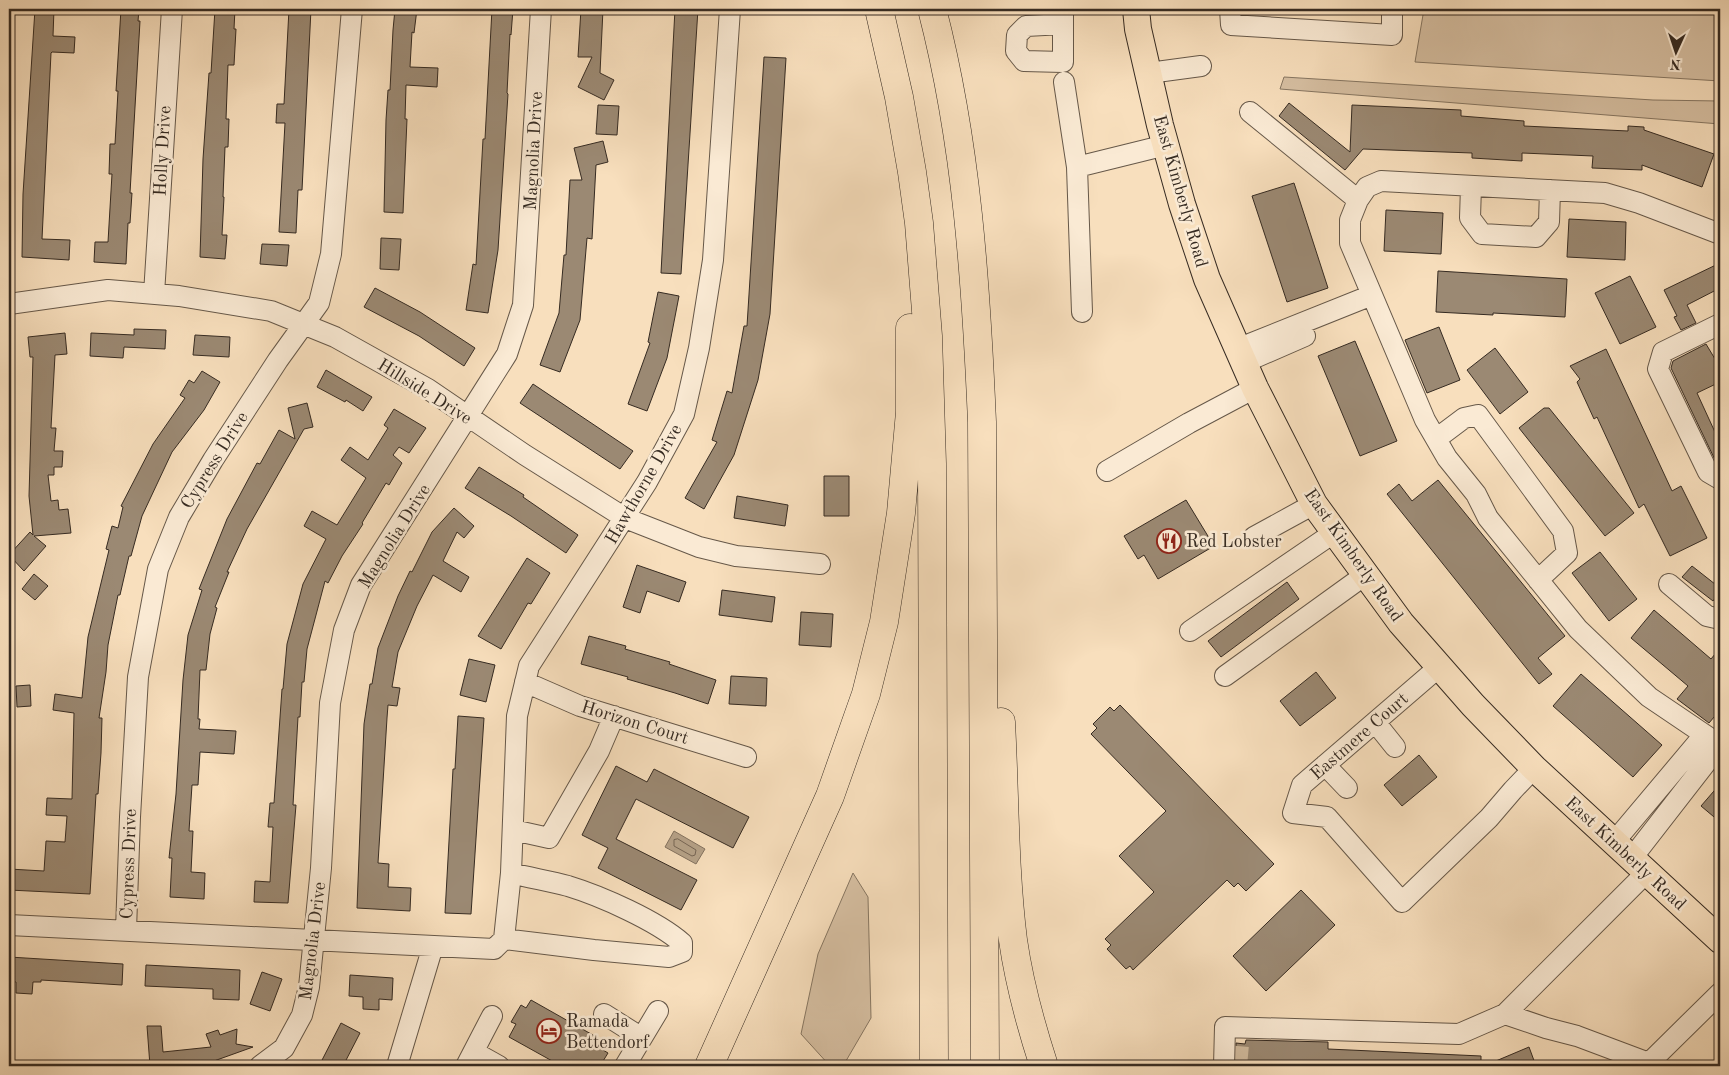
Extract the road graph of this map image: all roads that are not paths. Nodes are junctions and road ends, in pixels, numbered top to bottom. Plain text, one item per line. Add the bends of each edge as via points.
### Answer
1 (172, 9) edge
2 (352, 9) edge
3 (541, 9) edge
4 (730, 9) edge
5 (879, 9) edge
6 (932, 9) edge
7 (1136, 9) edge
8 (1230, 9) edge
9 (1392, 9) edge
10 (1201, 66) dead end
11 (1149, 74) junction
12 (1064, 82) dead end
13 (1250, 112) dead end
14 (1166, 145) junction
15 (1077, 167) junction
16 (1471, 186) junction
17 (1550, 190) junction
18 (1358, 200) junction
19 (1720, 234) edge
20 (922, 263) junction
21 (154, 294) junction
22 (1374, 300) junction
23 (9, 304) edge
24 (1082, 312) dead end
25 (304, 324) junction
26 (1720, 324) edge
27 (1240, 356) junction
28 (1254, 388) junction
29 (468, 417) junction
30 (1436, 439) junction
31 (1107, 471) dead end
32 (1720, 479) edge
33 (1314, 504) junction
34 (625, 518) junction
35 (1335, 532) junction
36 (1254, 538) dead end
37 (820, 564) dead end
38 (1366, 575) junction
39 (1538, 580) junction
40 (1669, 584) dead end
41 (1720, 619) edge
42 (1190, 631) dead end
43 (983, 665) junction
44 (1439, 667) junction
45 (1226, 676) dead end
46 (525, 682) junction
47 (614, 716) junction
48 (1375, 722) junction
49 (1716, 743) edge
50 (1395, 747) dead end
51 (746, 756) dead end
52 (1325, 765) junction
53 (1534, 768) junction
54 (1347, 788) dead end
55 (513, 830) junction
56 (1631, 857) junction
57 (511, 873) junction
58 (9, 925) edge
59 (126, 930) junction
60 (504, 939) junction
61 (314, 940) junction
62 (1720, 940) edge
63 (433, 946) junction
64 (1720, 993) edge
65 (658, 1011) dead end
66 (604, 1014) dead end
67 (1505, 1014) junction
68 (492, 1016) dead end
69 (642, 1038) junction
70 (470, 1059) edge
71 (1648, 1065) edge
72 (260, 1066) edge
73 (397, 1066) edge
74 (499, 1066) edge
75 (625, 1066) edge
76 (708, 1066) edge
77 (934, 1066) edge
78 (985, 1066) edge
79 (1044, 1066) edge
80 (1224, 1066) edge

1 - 21 street, Holly Drive
2 - 25 street, Cypress Drive via 331,254 319,303
3 - 29 street, Magnolia Drive via 524,305 507,354
4 - 34 street, Hawthorne Drive via 713,260 699,348 684,414
5 - 20 highway via 912,172
6 - 43 highway via 954,112 974,269 982,422
7 - 11 main road, East Kimberly Road
8 - 9 street via 1231,25 1392,35
10 - 11 street
11 - 14 main road, East Kimberly Road
12 - 15 street
13 - 18 street
14 - 15 street
14 - 27 main road, East Kimberly Road via 1207,279
15 - 24 street
16 - 17 street
16 - 17 street via 1470,218 1482,234 1536,237 1549,222
16 - 18 street via 1381,181 1367,187
17 - 19 street via 1605,193
18 - 22 street via 1350,220 1350,243
20 - 76 highway via 910,313 910,412 902,514 884,622 866,694 830,796
20 - 77 highway via 928,336 931,454
21 - 23 street, Hillside Drive via 108,290
21 - 25 street, Hillside Drive via 271,311
22 - 27 street
22 - 30 street
25 - 29 street, Hillside Drive via 343,341 428,389
25 - 59 street, Cypress Drive via 179,517 158,569 138,676
26 - 32 street via 1662,352 1658,369 1708,472
27 - 28 main road, East Kimberly Road
28 - 31 street
28 - 33 main road, East Kimberly Road
29 - 34 street, Hillside Drive
29 - 61 street, Magnolia Drive via 361,585 344,630 330,703
30 - 39 street via 1476,494 1488,518
30 - 39 street via 1464,418 1478,415 1558,523 1567,553
33 - 35 main road, East Kimberly Road
33 - 36 street
34 - 37 street, Hillside Drive via 699,548 736,556
34 - 46 street, Hawthorne Drive via 529,666
35 - 38 main road, East Kimberly Road
35 - 42 street
38 - 44 main road, East Kimberly Road
38 - 45 street
39 - 49 street via 1578,629 1649,697
40 - 41 street via 1707,616
43 - 78 highway
43 - 79 highway via 1000,701 1014,943
44 - 48 street, Eastmere Court
44 - 53 main road, East Kimberly Road
46 - 47 street, Horizon Court via 580,706
46 - 55 street, Hawthorne Drive via 516,716
47 - 51 street, Horizon Court
47 - 55 street via 599,751 549,838
48 - 50 street
48 - 52 street, Eastmere Court
49 - 56 street
52 - 53 street, Eastmere Court via 1302,785 1293,813 1328,817 1402,902 1489,818
52 - 54 street
53 - 56 main road, East Kimberly Road
55 - 57 street, Hawthorne Drive
56 - 62 main road, East Kimberly Road
56 - 67 street
57 - 60 street, Hawthorne Drive
57 - 60 street via 568,886 621,907 670,933 682,943 682,952 669,956
58 - 59 street
59 - 61 street
60 - 63 street via 494,949
61 - 63 street
61 - 72 street, Magnolia Drive via 302,1015 284,1048
63 - 73 street
64 - 71 street
65 - 69 street
66 - 69 street
67 - 71 street via 1577,1036
67 - 80 street via 1460,1034 1239,1035 1225,1027
68 - 70 street
69 - 75 street
70 - 74 street

